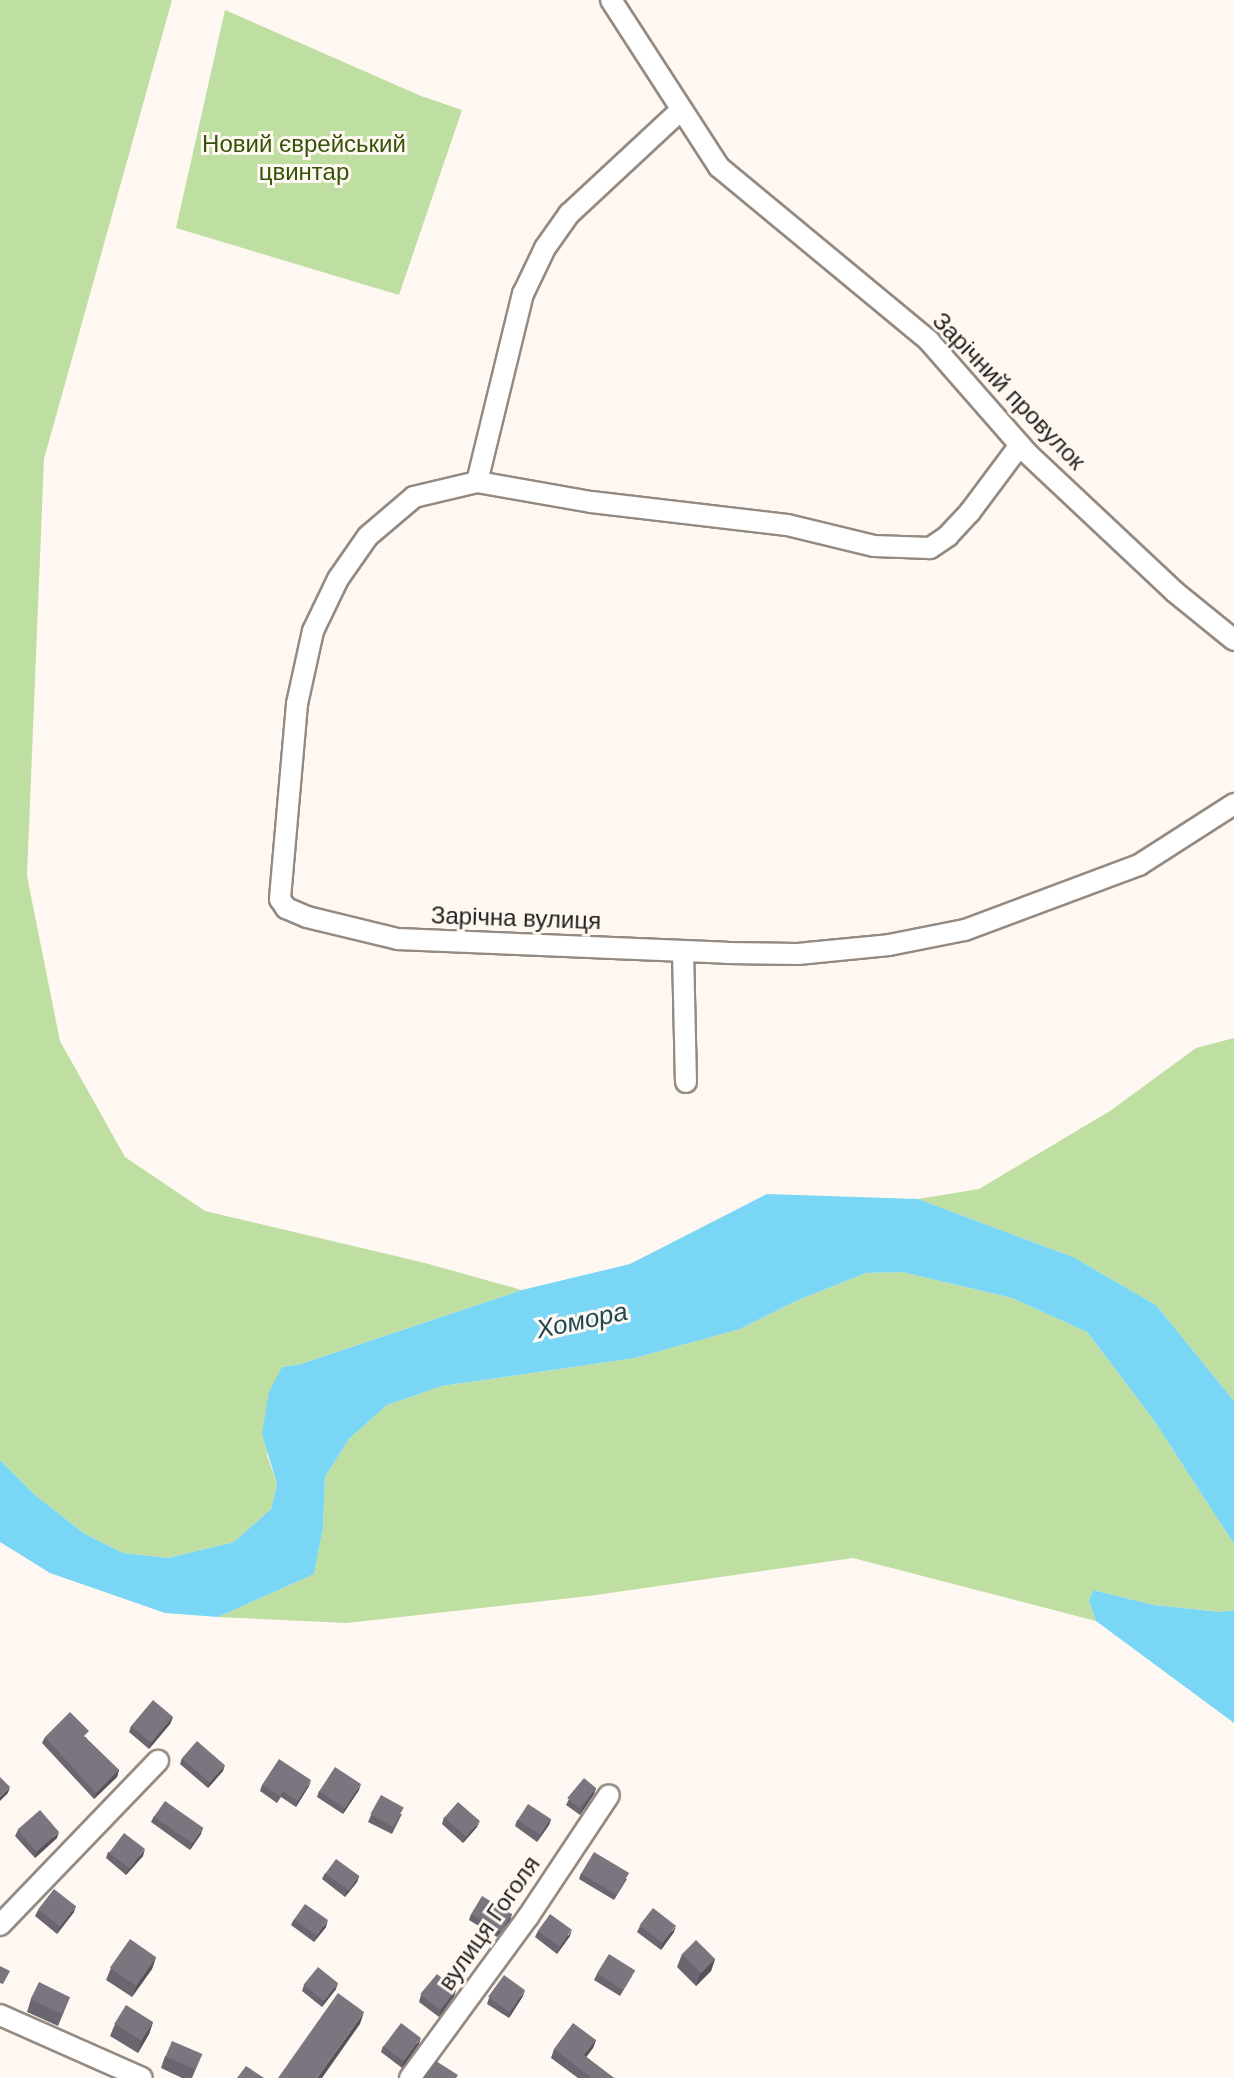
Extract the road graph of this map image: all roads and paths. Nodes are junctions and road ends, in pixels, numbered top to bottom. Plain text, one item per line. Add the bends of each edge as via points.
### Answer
1 (611, 0) edge
2 (681, 110) junction
3 (1020, 445) junction
4 (477, 482) junction
5 (1234, 640) edge
6 (1234, 804) edge
7 (683, 951) junction
8 (686, 1082) dead end
9 (158, 1761) dead end
10 (609, 1795) dead end
11 (0, 1925) edge
12 (0, 2015) edge
13 (142, 2078) edge
14 (410, 2078) edge

1 - 2 street
2 - 3 street, Зарічний провулок via 719,167 929,341
2 - 4 street via 569,214 545,248 523,294
3 - 4 street, Зарічна вулиця via 948,536 930,548 874,546 787,525 591,502
3 - 5 street, Зарічний провулок via 1175,592
4 - 7 street, Зарічна вулиця via 414,497 368,536 338,579 313,631 297,704 280,899 286,908 307,917 398,939
6 - 7 street, Зарічна вулиця via 1139,865 965,930 889,945 798,954
7 - 8 street
9 - 11 street
10 - 14 street, вулиця Гоголя
12 - 13 street

